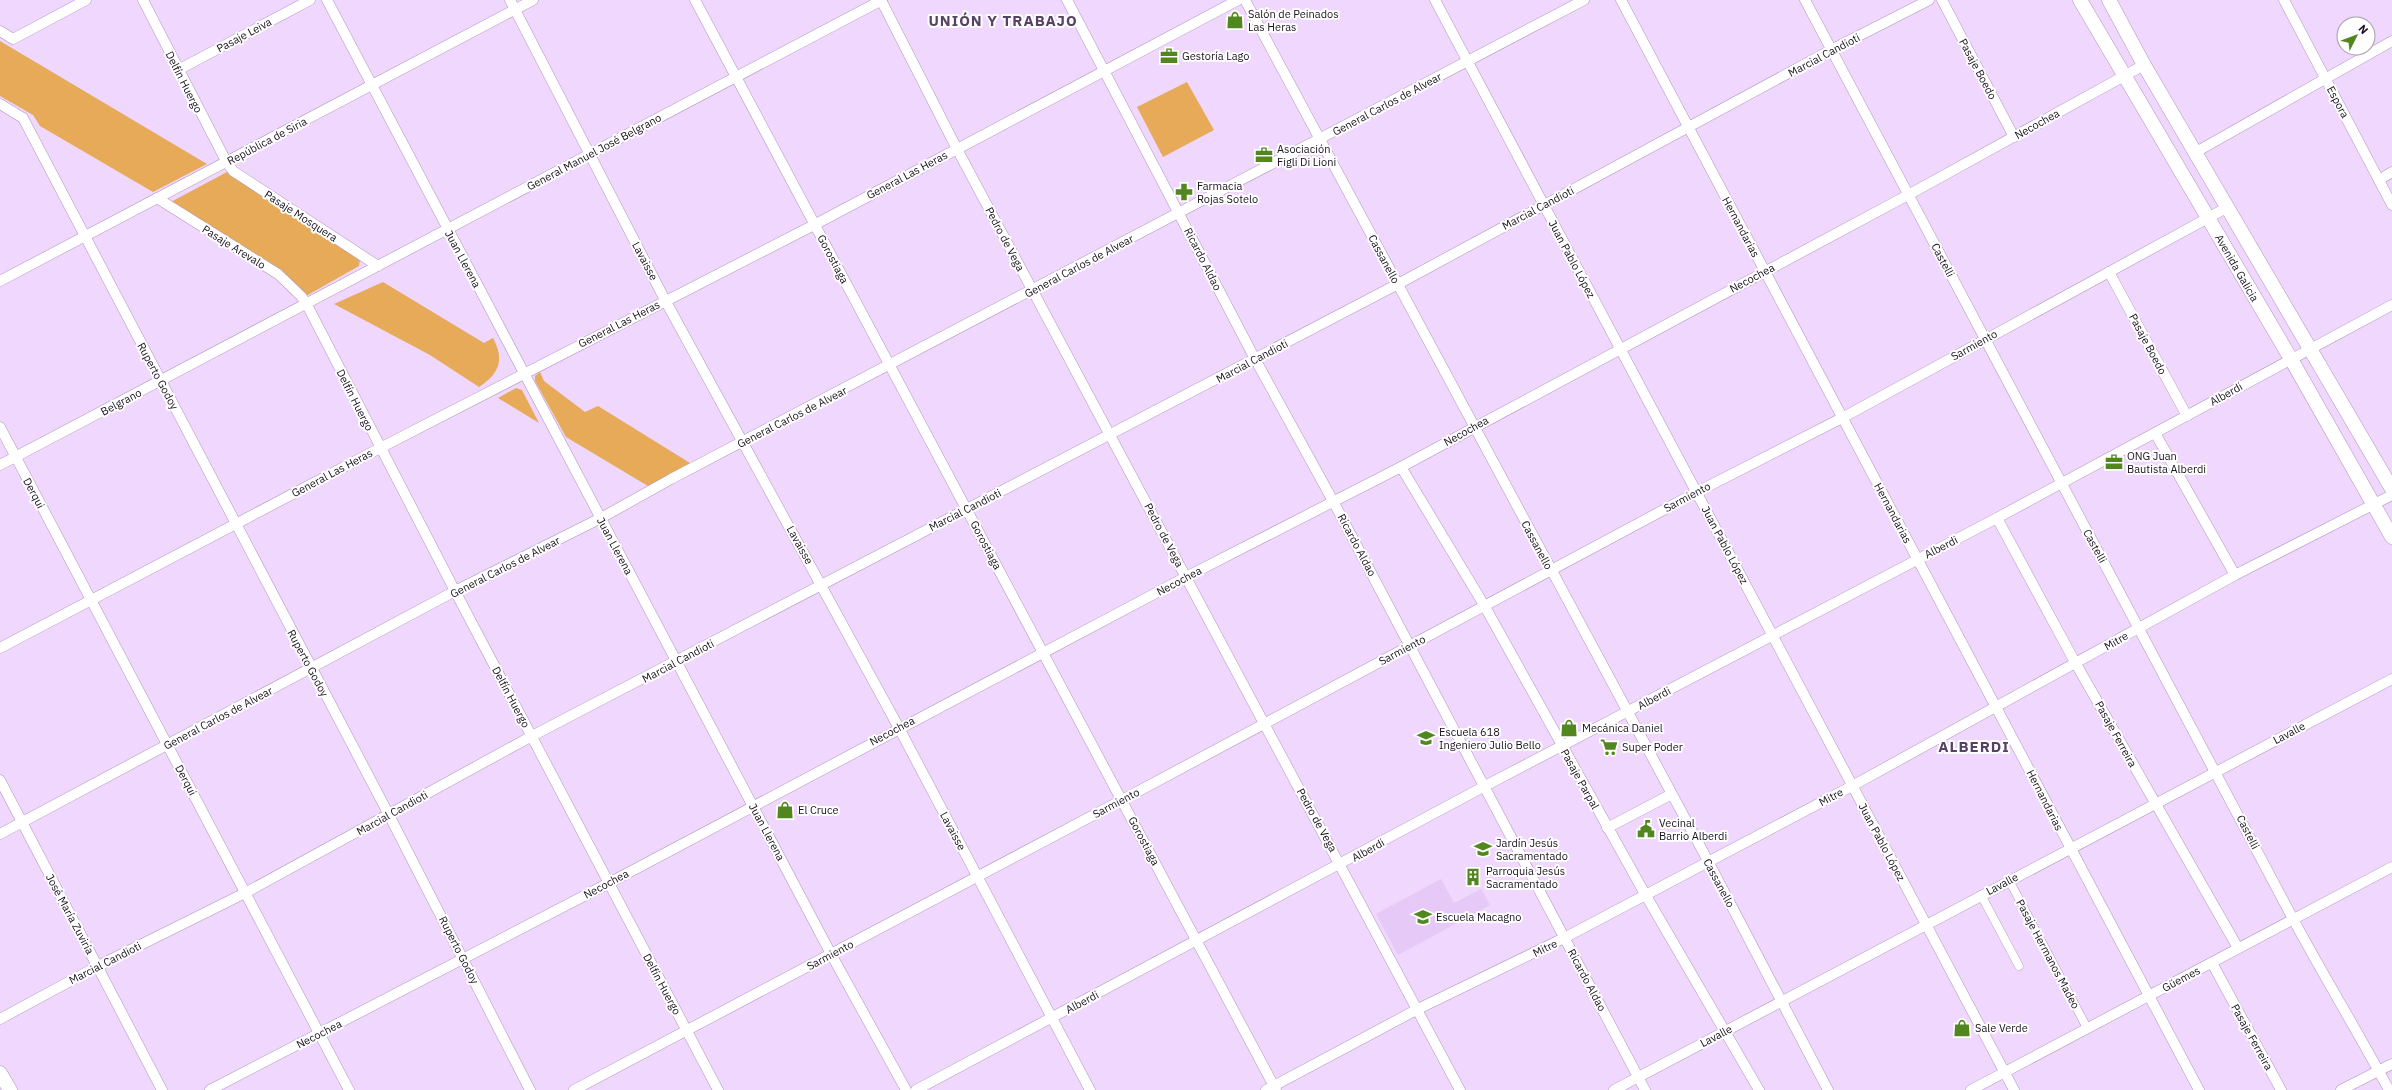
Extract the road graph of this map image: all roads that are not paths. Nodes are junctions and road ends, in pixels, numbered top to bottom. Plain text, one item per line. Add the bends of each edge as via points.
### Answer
1 (86, 0) edge
2 (143, 0) edge
3 (310, 0) edge
4 (327, 0) edge
5 (533, 0) edge
6 (695, 0) edge
7 (881, 0) edge
8 (1067, 0) edge
9 (1238, 0) edge
10 (1245, 0) edge
11 (1435, 0) edge
12 (1584, 0) edge
13 (1621, 0) edge
14 (1805, 0) edge
15 (1929, 0) edge
16 (1942, 0) edge
17 (2080, 0) edge
18 (2284, 0) edge
19 (2112, 1) edge
20 (513, 5) edge
21 (0, 30) edge
22 (2392, 42) edge
23 (1831, 50) junction
24 (1468, 61) junction
25 (2144, 65) junction
26 (178, 70) junction
27 (1103, 72) junction
28 (2124, 76) junction
29 (737, 77) junction
30 (2326, 79) junction
31 (372, 84) junction
32 (0, 104) edge
33 (1689, 128) junction
34 (2014, 137) junction
35 (1320, 139) junction
36 (957, 149) junction
37 (2196, 152) junction
38 (590, 155) junction
39 (226, 163) junction
40 (2392, 172) edge
41 (2379, 180) junction
42 (1908, 195) junction
43 (157, 198) junction
44 (1543, 205) junction
45 (2392, 205) edge
46 (2228, 207) junction
47 (1180, 213) junction
48 (2208, 218) junction
49 (814, 225) junction
50 (448, 230) junction
51 (85, 236) junction
52 (378, 266) junction
53 (1764, 271) junction
54 (2109, 272) junction
55 (0, 281) edge
56 (1398, 284) junction
57 (1033, 291) junction
58 (665, 300) junction
59 (306, 304) junction
60 (2392, 306) edge
61 (1985, 339) junction
62 (1620, 349) junction
63 (2310, 349) junction
64 (1255, 359) junction
65 (2290, 359) junction
66 (890, 366) junction
67 (524, 373) junction
68 (160, 381) junction
69 (2187, 416) junction
70 (1842, 418) junction
71 (0, 427) edge
72 (1474, 427) junction
73 (2155, 433) junction
74 (1111, 436) junction
75 (743, 442) junction
76 (380, 448) junction
77 (15, 457) junction
78 (0, 465) edge
79 (1401, 467) junction
80 (2060, 483) junction
81 (2392, 489) edge
82 (1697, 492) junction
83 (2392, 495) edge
84 (1333, 501) junction
85 (2373, 505) junction
86 (966, 508) junction
87 (601, 518) junction
88 (1998, 518) junction
89 (236, 524) junction
90 (2392, 538) edge
91 (1918, 558) junction
92 (1550, 570) junction
93 (2235, 575) junction
94 (1186, 577) junction
95 (821, 584) junction
96 (455, 592) junction
97 (91, 601) junction
98 (1484, 605) junction
99 (2139, 627) junction
100 (1772, 635) junction
101 (1410, 645) junction
102 (0, 648) edge
103 (1044, 652) junction
104 (677, 662) junction
105 (2076, 664) junction
106 (311, 669) junction
107 (2392, 679) edge
108 (1997, 707) junction
109 (1627, 712) junction
110 (1264, 723) junction
111 (899, 728) junction
112 (532, 736) junction
113 (168, 744) junction
114 (1562, 747) junction
115 (2217, 772) junction
116 (0, 780) edge
117 (1485, 786) junction
118 (1852, 786) junction
119 (1670, 795) junction
120 (1122, 800) junction
121 (2155, 804) junction
122 (753, 806) junction
123 (389, 815) junction
124 (22, 823) junction
125 (1608, 828) junction
126 (0, 834) edge
127 (2070, 849) junction
128 (1708, 861) junction
129 (1341, 864) junction
130 (2392, 867) edge
131 (978, 877) junction
132 (2009, 880) junction
133 (609, 883) junction
134 (245, 893) junction
135 (1645, 894) junction
136 (1981, 895) junction
137 (2293, 920) junction
138 (1927, 924) junction
139 (1564, 938) junction
140 (1197, 940) junction
141 (2238, 948) junction
142 (831, 954) junction
143 (463, 959) junction
144 (2212, 962) junction
145 (98, 966) junction
146 (2019, 966) dead end
147 (2148, 996) junction
148 (1782, 1001) junction
149 (1418, 1010) junction
150 (1052, 1018) junction
151 (0, 1019) edge
152 (2087, 1028) junction
153 (687, 1030) junction
154 (1726, 1031) junction
155 (320, 1035) junction
156 (2392, 1064) edge
157 (2379, 1071) junction
158 (2004, 1072) junction
159 (0, 1073) edge
160 (1639, 1077) junction
161 (1272, 1089) edge
162 (10, 1090) edge
163 (162, 1090) edge
164 (210, 1090) edge
165 (348, 1090) edge
166 (530, 1090) edge
167 (574, 1090) edge
168 (718, 1090) edge
169 (906, 1090) edge
170 (916, 1090) edge
171 (1090, 1090) edge
172 (1460, 1090) edge
173 (1614, 1090) edge
174 (1645, 1090) edge
175 (1759, 1090) edge
176 (1828, 1090) edge
177 (1970, 1090) edge
178 (2014, 1090) edge
179 (2199, 1090) edge
180 (2281, 1090) edge
181 (2341, 1090) edge
182 (2389, 1090) edge

1 - 21 street via 13,39
2 - 26 street, Delfín Huergo
3 - 26 street, Pasaje Leiva
4 - 31 street, Juan Llerena
5 - 20 street, República de Siria
6 - 29 street, Gorostiaga
7 - 29 street, General Manuel José Belgrano
7 - 36 street, Pedro de Vega
8 - 27 street, Ricardo Aldao
9 - 27 street, General Las Heras
10 - 35 street, Cassanello
11 - 24 street, Juan Pablo López
12 - 24 street, General Carlos de Alvear
13 - 33 street, Hernandarias
14 - 23 street, Castelli
15 - 23 street, Marcial Candioti
16 - 34 street, Pasaje Boedo
17 - 28 main road, Avenida Galicia
18 - 30 street, Espora
19 - 25 main road, Avenida Galicia
20 - 31 street, República de Siria
20 - 38 street, Lavaisse
22 - 30 street
23 - 33 street, Marcial Candioti
23 - 42 street, Castelli
24 - 35 street, General Carlos de Alvear
24 - 44 street, Juan Pablo López
25 - 28 street, Necochea
25 - 37 main road, Avenida Galicia
26 - 39 street, Delfín Huergo
27 - 36 street, General Las Heras
27 - 47 street, Ricardo Aldao
28 - 34 street, Necochea
28 - 48 main road, Avenida Galicia
29 - 38 street, General Manuel José Belgrano
29 - 49 street, Gorostiaga
30 - 37 street
30 - 41 street, Espora
31 - 39 street, República de Siria
31 - 50 street, Juan Llerena
32 - 51 street via 23,118
33 - 44 street, Marcial Candioti
33 - 53 street, Hernandarias
34 - 42 street, Necochea
35 - 47 street, General Carlos de Alvear
35 - 56 street, Cassanello
36 - 49 street, General Las Heras
36 - 57 street, Pedro de Vega
37 - 46 main road, Avenida Galicia
38 - 50 street, General Manuel José Belgrano
38 - 58 street, Lavaisse
39 - 43 street, República de Siria
39 - 52 street, Pasaje Mosquera via 233,171
40 - 41 street
41 - 45 street, Espora
42 - 53 street, Necochea
42 - 61 street, Castelli
43 - 51 street, República de Siria
43 - 59 street, Pasaje Arevalo via 278,274
44 - 56 street, Marcial Candioti
44 - 62 street, Juan Pablo López
46 - 48 street, Sarmiento
46 - 63 main road, Avenida Galicia
47 - 57 street, General Carlos de Alvear
47 - 64 street, Ricardo Aldao
48 - 54 street, Sarmiento
48 - 65 main road, Avenida Galicia
49 - 58 street, General Las Heras
49 - 66 street, Gorostiaga
50 - 52 street, General Manuel José Belgrano
50 - 67 street, Juan Llerena
51 - 55 street, República de Siria
51 - 68 street, Ruperto Godoy
52 - 59 street, General Manuel José Belgrano
53 - 62 street, Necochea
53 - 70 street, Hernandarias
54 - 61 street, Sarmiento
54 - 69 street, Pasaje Boedo
56 - 64 street, Marcial Candioti
56 - 72 street, Cassanello
57 - 66 street, General Carlos de Alvear
57 - 74 street, Pedro de Vega
58 - 67 street, General Las Heras
58 - 75 street, Lavaisse
59 - 68 street, Belgrano
59 - 76 street, Delfín Huergo
60 - 63 street, Alberdi
61 - 70 street, Sarmiento
61 - 80 street, Castelli
62 - 72 street, Necochea
62 - 82 street, Juan Pablo López
63 - 65 street, Alberdi
63 - 81 main road, Avenida Galicia
64 - 74 street, Marcial Candioti
64 - 84 street, Ricardo Aldao
65 - 69 street, Alberdi
65 - 85 main road, Avenida Galicia
66 - 75 street, General Carlos de Alvear
66 - 86 street, Gorostiaga
67 - 76 street, General Las Heras
67 - 87 street, Juan Llerena
68 - 77 street, Belgrano
68 - 89 street, Ruperto Godoy
69 - 73 street, Alberdi
70 - 82 street, Sarmiento
70 - 91 street, Hernandarias
71 - 77 street, Derqui
72 - 79 street, Necochea
72 - 92 street, Cassanello
73 - 80 street, Alberdi
73 - 93 street
74 - 86 street, Marcial Candioti
74 - 94 street, Pedro de Vega
75 - 87 street, General Carlos de Alvear
75 - 95 street, Lavaisse
76 - 89 street, General Las Heras
76 - 96 street, Delfín Huergo
77 - 78 street, Belgrano
77 - 97 street, Derqui
79 - 84 street, Necochea
79 - 98 street, Pasaje Parpal
80 - 88 street, Alberdi
80 - 99 street, Castelli
82 - 92 street, Sarmiento
82 - 100 street, Juan Pablo López
83 - 85 street, Mitre
84 - 94 street, Necochea
84 - 101 street, Ricardo Aldao
85 - 90 main road, Avenida Galicia
85 - 93 street, Mitre
86 - 95 street, Marcial Candioti
86 - 103 street, Gorostiaga
87 - 96 street, General Carlos de Alvear
87 - 104 street, Juan Llerena
88 - 91 street, Alberdi
88 - 105 street, Pasaje Ferreira
89 - 97 street, General Las Heras
89 - 106 street, Ruperto Godoy
91 - 100 street, Alberdi
91 - 108 street, Hernandarias
92 - 98 street, Sarmiento
92 - 109 street, Cassanello
93 - 99 street, Mitre
94 - 103 street, Necochea
94 - 110 street, Pedro de Vega
95 - 104 street, Marcial Candioti
95 - 111 street, Lavaisse
96 - 106 street, General Carlos de Alvear
96 - 112 street, Delfín Huergo
97 - 102 street, General Las Heras
97 - 113 street, Derqui
98 - 101 street, Sarmiento
98 - 114 street, Pasaje Parpal
99 - 105 street, Mitre
99 - 115 street, Castelli
100 - 109 street, Alberdi
100 - 118 street, Juan Pablo López
101 - 110 street, Sarmiento
101 - 117 street, Ricardo Aldao
103 - 111 street, Necochea
103 - 120 street, Gorostiaga
104 - 112 street, Marcial Candioti
104 - 122 street, Juan Llerena
105 - 108 street, Mitre
105 - 121 street, Pasaje Ferreira
106 - 113 street, General Carlos de Alvear
106 - 123 street, Ruperto Godoy
107 - 115 street, Lavalle
108 - 118 street, Mitre
108 - 127 street, Hernandarias
109 - 114 street, Alberdi
109 - 119 street, Cassanello
110 - 120 street, Sarmiento
110 - 129 street, Pedro de Vega
111 - 122 street, Necochea
111 - 131 street, Lavaisse
112 - 123 street, Marcial Candioti
112 - 133 street, Delfín Huergo
113 - 124 street, General Carlos de Alvear
113 - 134 street, Derqui
114 - 117 street, Alberdi
114 - 125 street, Pasaje Parpal
115 - 121 street, Lavalle
115 - 137 street, Castelli
116 - 124 street, José María Zuviría
117 - 129 street, Alberdi
117 - 139 street, Ricardo Aldao
118 - 128 street, Mitre
118 - 138 street, Juan Pablo López
119 - 125 street
119 - 128 street, Cassanello
120 - 131 street, Sarmiento
120 - 140 street, Gorostiaga
121 - 127 street, Lavalle
121 - 141 street, Pasaje Ferreira
122 - 133 street, Necochea
122 - 142 street, Juan Llerena
123 - 134 street, Marcial Candioti
123 - 143 street, Ruperto Godoy
124 - 126 street, General Carlos de Alvear
124 - 145 street, José María Zuviría
125 - 135 street, Pasaje Parpal
127 - 132 street, Lavalle
127 - 147 street, Hernandarias
128 - 135 street, Mitre
128 - 148 street, Cassanello
129 - 140 street, Alberdi
129 - 149 street, Pedro de Vega
130 - 137 street, Güemes
131 - 142 street, Sarmiento
131 - 150 street, Lavaisse
132 - 136 street, Lavalle
132 - 152 street, Pasaje Hermanos Madeo
133 - 143 street, Necochea
133 - 153 street, Delfín Huergo
134 - 145 street, Marcial Candioti
134 - 155 street, Derqui
135 - 139 street, Mitre
135 - 154 street, Pasaje Parpal
136 - 138 street, Lavalle
136 - 146 street
137 - 141 street, Güemes
137 - 157 street, Castelli
138 - 148 street, Lavalle
138 - 158 street, Juan Pablo López
139 - 149 street, Mitre
139 - 160 street, Ricardo Aldao
140 - 150 street, Alberdi
140 - 161 street, Gorostiaga
141 - 144 street, Güemes
142 - 153 street, Sarmiento
142 - 169 street, Juan Llerena
143 - 155 street, Necochea
143 - 166 street, Ruperto Godoy
144 - 147 street, Güemes
144 - 180 street, Pasaje Ferreira
145 - 151 street, Marcial Candioti
145 - 163 street, José María Zuviría
147 - 152 street, Güemes
147 - 179 street, Hernandarias
148 - 154 street, Lavalle
148 - 176 street, Cassanello
149 - 161 street, Mitre
149 - 172 street, Pedro de Vega
150 - 170 street, Alberdi
150 - 171 street, Lavaisse
152 - 158 street, Güemes
153 - 167 street, Sarmiento
153 - 168 street, Delfín Huergo
154 - 160 street, Lavalle
154 - 175 street, Pasaje Parpal
155 - 164 street, Necochea
155 - 165 street, Derqui
156 - 157 street
157 - 181 street
157 - 182 street, Castelli
158 - 177 street, Güemes
158 - 178 street, Juan Pablo López
159 - 162 main road
160 - 173 street, Lavalle
160 - 174 street, Ricardo Aldao

